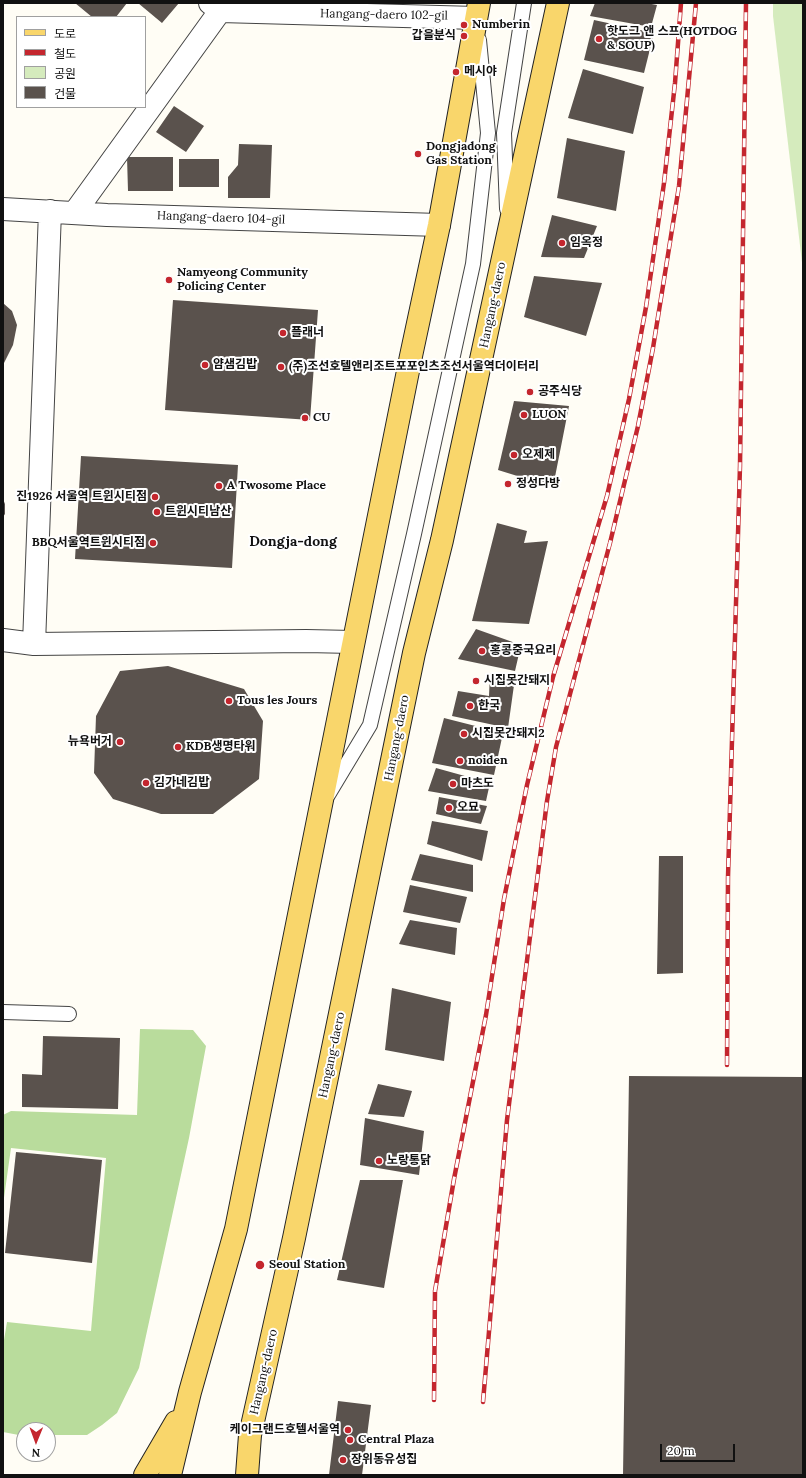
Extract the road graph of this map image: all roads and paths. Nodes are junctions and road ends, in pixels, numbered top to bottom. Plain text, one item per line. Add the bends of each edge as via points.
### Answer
1 (524, 3) edge
2 (558, 3) edge
3 (215, 7) edge
4 (478, 10) edge
5 (3, 209) edge
6 (50, 211) junction
7 (75, 212) junction
8 (440, 225) junction
9 (508, 233) junction
10 (3, 640) edge
11 (353, 642) junction
12 (34, 644) junction
13 (320, 808) junction
14 (3, 1012) edge
15 (69, 1014) dead end
16 (190, 1392) junction
17 (145, 1475) edge
18 (170, 1475) edge
19 (247, 1475) edge

1 - 9 lane via 504,133
2 - 9 main road, Hangang-daero
3 - 4 street, Hangang-daero 102-gil
3 - 7 street, Hangang-daero 102-gil
4 - 8 main road
4 - 13 lane via 488,133 473,264 370,725
5 - 6 street, Hangang-daero 104-gil
6 - 7 street, Hangang-daero 104-gil
6 - 12 street
7 - 8 street, Hangang-daero 104-gil
8 - 11 main road
9 - 19 main road, Hangang-daero via 442,540 414,653 297,1223 250,1435
10 - 12 street
11 - 12 street
11 - 13 main road
13 - 16 main road via 236,1229
14 - 15 lane
16 - 17 main road
16 - 18 main road

